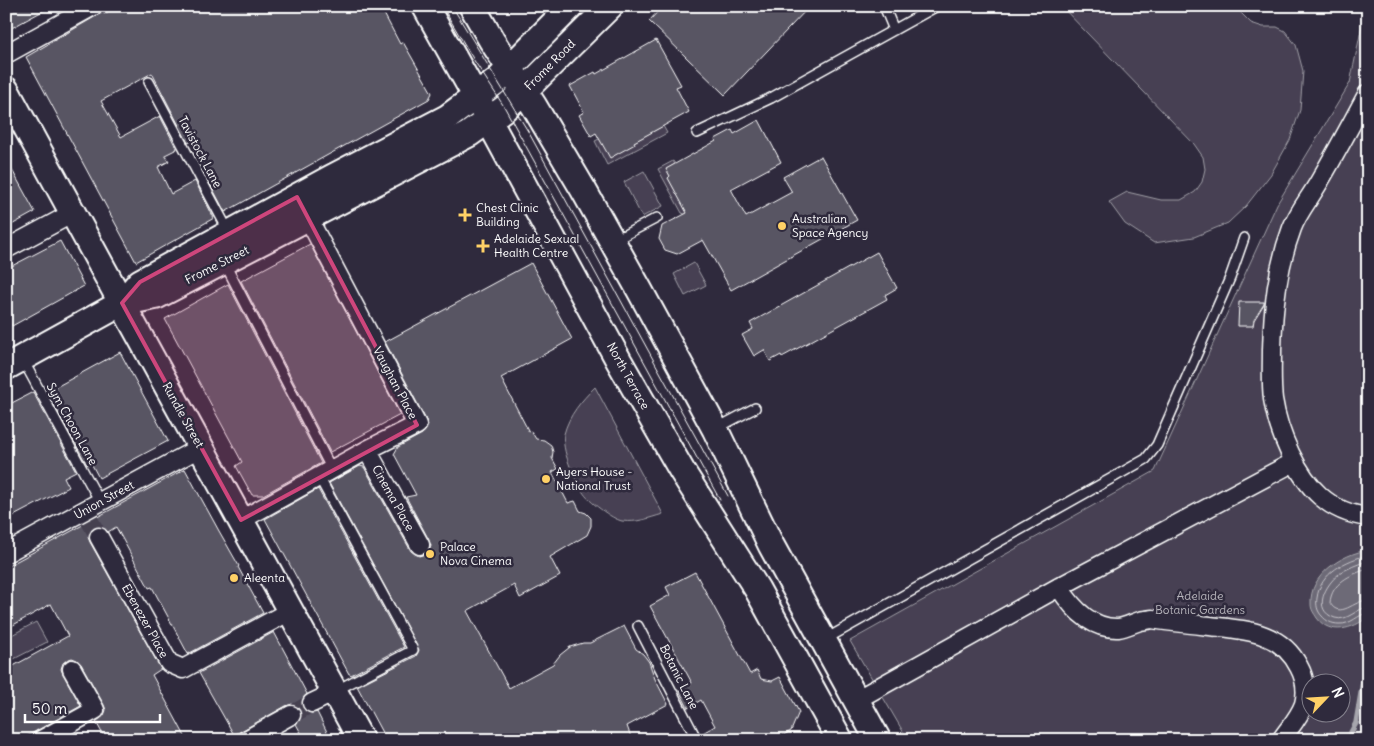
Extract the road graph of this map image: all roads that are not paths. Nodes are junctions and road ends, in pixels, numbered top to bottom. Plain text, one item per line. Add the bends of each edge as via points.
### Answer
1 (93, 6) edge
2 (425, 6) edge
3 (472, 6) edge
4 (571, 6) edge
5 (610, 6) edge
6 (884, 6) edge
7 (937, 6) edge
8 (894, 30) junction
9 (6, 54) edge
10 (509, 68) junction
11 (149, 82) dead end
12 (6, 90) edge
13 (524, 91) junction
14 (1368, 93) edge
15 (476, 97) junction
16 (488, 120) junction
17 (697, 133) dead end
18 (303, 207) junction
19 (73, 213) junction
20 (657, 218) dead end
21 (229, 234) junction
22 (1244, 238) dead end
23 (612, 241) junction
24 (6, 249) edge
25 (224, 261) junction
26 (122, 303) junction
27 (14, 362) edge
28 (755, 408) dead end
29 (715, 429) junction
30 (201, 447) junction
31 (367, 450) junction
32 (1284, 467) junction
33 (326, 473) junction
34 (100, 502) junction
35 (1368, 517) edge
36 (241, 520) junction
37 (99, 537) tunnel mouth
38 (420, 545) dead end
39 (6, 554) edge
40 (1060, 587) junction
41 (290, 611) junction
42 (638, 626) dead end
43 (822, 641) junction
44 (72, 668) dead end
45 (335, 692) junction
46 (856, 700) junction
47 (312, 703) tunnel mouth
48 (291, 715) tunnel mouth
49 (849, 736) edge
50 (41, 740) edge
51 (246, 740) edge
52 (361, 740) edge
53 (697, 740) edge
54 (1281, 740) edge

1 - 9 street
2 - 15 main road, North Terrace
3 - 10 main road, North Terrace
4 - 10 main road
5 - 13 main road, Frome Road
6 - 8 lane
7 - 8 lane
8 - 17 lane via 771,98
10 - 13 main road, North Terrace
10 - 15 main road
11 - 21 lane, Tavistock Lane
12 - 19 main road, Rundle Street
13 - 16 main road, Frome Road
13 - 23 main road, North Terrace
14 - 32 street via 1293,226 1280,267 1274,302 1272,391
15 - 16 main road, North Terrace
15 - 18 main road, Frome Street
16 - 18 main road, Frome Street via 469,134
16 - 49 main road, North Terrace via 682,472
18 - 21 main road, Frome Street
18 - 25 main road, Frome Street
18 - 31 street, Vaughan Place via 417,425
19 - 24 street
19 - 26 main road, Rundle Street
20 - 23 lane
21 - 26 main road, Frome Street via 140,282
22 - 43 lane via 1230,278 1157,445 1146,459
23 - 29 main road, North Terrace
25 - 26 main road, Frome Street via 157,296
25 - 33 lane
26 - 27 main road, Frome Street
26 - 30 main road, Rundle Street
27 - 34 lane, Sym Choon Lane
28 - 29 lane
29 - 43 main road, North Terrace
30 - 34 street, Union Street
30 - 36 main road, Rundle Street
31 - 33 street, Vaughan Place
31 - 38 street, Cinema Place
32 - 35 street via 1328,503 1347,513
32 - 40 street
33 - 36 street, Vaughan Place
33 - 45 lane via 412,650
34 - 39 street, Union Street via 86,514
36 - 41 main road, Rundle Street
37 - 41 street, Ebenezer Place via 169,663 183,669
40 - 46 street
40 - 54 street via 1066,599 1082,615 1108,627 1119,628 1152,620 1240,629 1276,640 1295,659 1305,689 1300,714
41 - 45 main road, Rundle Street
42 - 53 lane, Botanic Lane
43 - 46 main road, North Terrace
44 - 50 street via 95,710
45 - 47 street
45 - 52 main road, Rundle Street
46 - 49 main road, North Terrace
48 - 51 street

